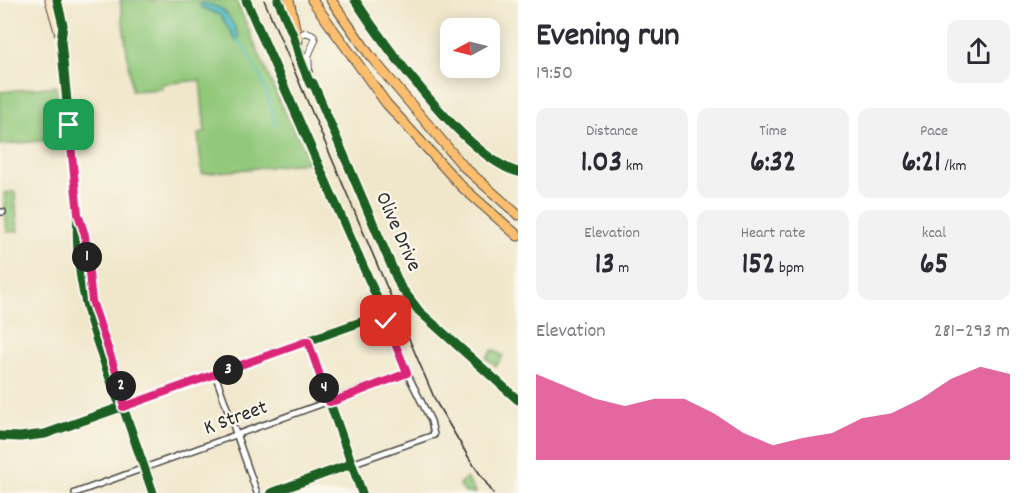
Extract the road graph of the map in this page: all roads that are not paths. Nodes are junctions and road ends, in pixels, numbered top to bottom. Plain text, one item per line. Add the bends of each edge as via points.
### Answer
1 (49, 0) edge
2 (57, 0) edge
3 (246, 0) edge
4 (289, 0) edge
5 (312, 0) edge
6 (331, 0) edge
7 (355, 0) edge
8 (61, 41) junction
9 (298, 41) junction
10 (309, 71) junction
11 (518, 172) edge
12 (517, 214) edge
13 (518, 236) edge
14 (386, 321) dead end
15 (308, 341) junction
16 (407, 373) junction
17 (215, 374) junction
18 (518, 400) edge
19 (329, 402) junction
20 (123, 407) junction
21 (0, 436) edge
22 (237, 436) junction
23 (351, 464) junction
24 (145, 468) junction
25 (75, 493) edge
26 (153, 493) edge
27 (257, 493) edge
28 (271, 493) edge
29 (362, 493) edge

1 - 8 main road
2 - 8 main road via 63,25
3 - 15 street via 382,311
4 - 9 highway
5 - 13 highway via 386,103 461,186
6 - 12 highway via 371,57 464,167
7 - 11 street via 443,114 491,159
8 - 20 main road via 84,302
9 - 10 street, Olive Drive
9 - 10 street via 299,36 308,32 314,38 308,56
10 - 18 street, Olive Drive via 400,286 419,311
14 - 16 street
15 - 17 street
15 - 19 street
16 - 19 street, K Street
16 - 23 street via 434,435
17 - 20 street
17 - 22 street
19 - 22 street, K Street
19 - 23 street
20 - 21 street via 45,434
20 - 24 main road
22 - 24 street, K Street
22 - 27 street
23 - 28 street
23 - 29 street
24 - 25 street, K Street
24 - 26 main road

